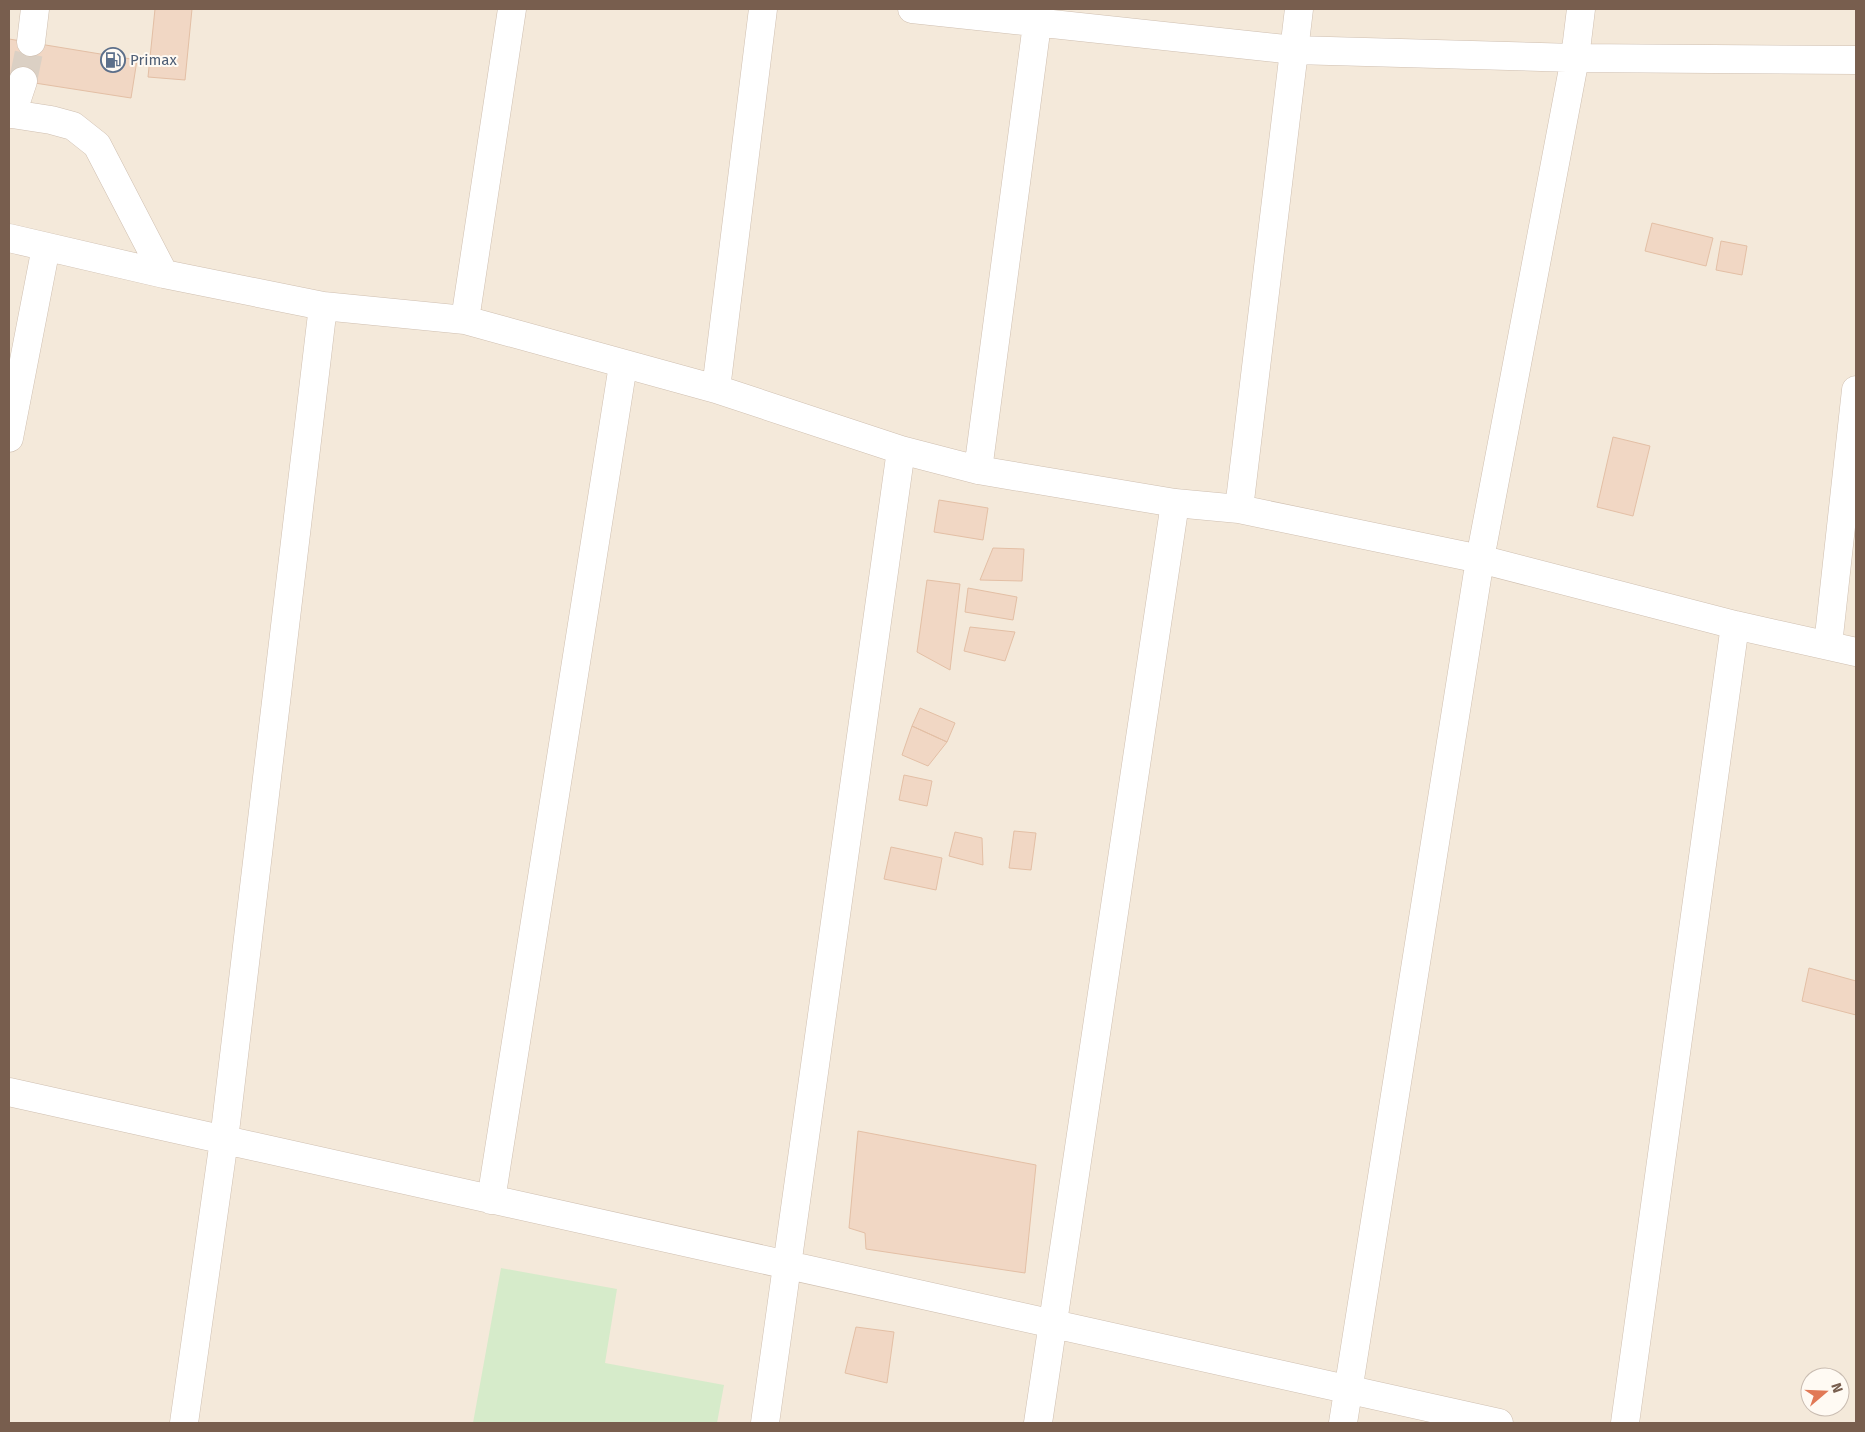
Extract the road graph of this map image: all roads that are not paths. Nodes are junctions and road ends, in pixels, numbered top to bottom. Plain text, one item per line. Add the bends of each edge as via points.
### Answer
1 (35, 9) edge
2 (512, 9) edge
3 (764, 9) edge
4 (912, 9) edge
5 (1299, 9) edge
6 (1581, 9) edge
7 (1038, 15) edge
8 (31, 42) tunnel mouth
9 (1294, 50) junction
10 (1575, 58) junction
11 (1856, 60) edge
12 (23, 81) tunnel mouth
13 (10, 114) edge
14 (10, 239) edge
15 (46, 247) junction
16 (164, 274) junction
17 (323, 306) junction
18 (465, 320) junction
19 (623, 365) junction
20 (716, 389) junction
21 (1856, 390) edge
22 (9, 438) edge
23 (901, 450) junction
24 (978, 470) junction
25 (1175, 503) junction
26 (1239, 510) junction
27 (1480, 559) junction
28 (1735, 625) junction
29 (1828, 645) junction
30 (1856, 652) edge
31 (9, 1092) edge
32 (224, 1140) junction
33 (491, 1200) junction
34 (786, 1266) junction
35 (1051, 1324) junction
36 (1348, 1390) junction
37 (184, 1423) edge
38 (765, 1423) edge
39 (1038, 1423) edge
40 (1343, 1423) edge
41 (1499, 1423) edge
42 (1625, 1423) edge

1 - 8 street
2 - 18 street
3 - 20 street
4 - 7 street
5 - 9 street
6 - 10 street
7 - 9 street
7 - 24 street
9 - 10 street
9 - 26 street
10 - 11 street
10 - 27 street
12 - 13 street
13 - 16 street via 72,126 97,146
14 - 15 street
15 - 16 street
15 - 22 street
16 - 17 street
17 - 18 street
17 - 32 street
18 - 19 street
19 - 20 street
19 - 33 street
20 - 23 street
21 - 29 street
23 - 24 street
23 - 34 street
24 - 25 street
25 - 26 street
25 - 35 street
26 - 27 street
27 - 28 street
27 - 36 street
28 - 29 street
28 - 42 street
29 - 30 street
31 - 32 street
32 - 33 street
32 - 37 street
33 - 34 street
34 - 35 street
34 - 38 street
35 - 36 street
35 - 39 street
36 - 40 street
36 - 41 street

